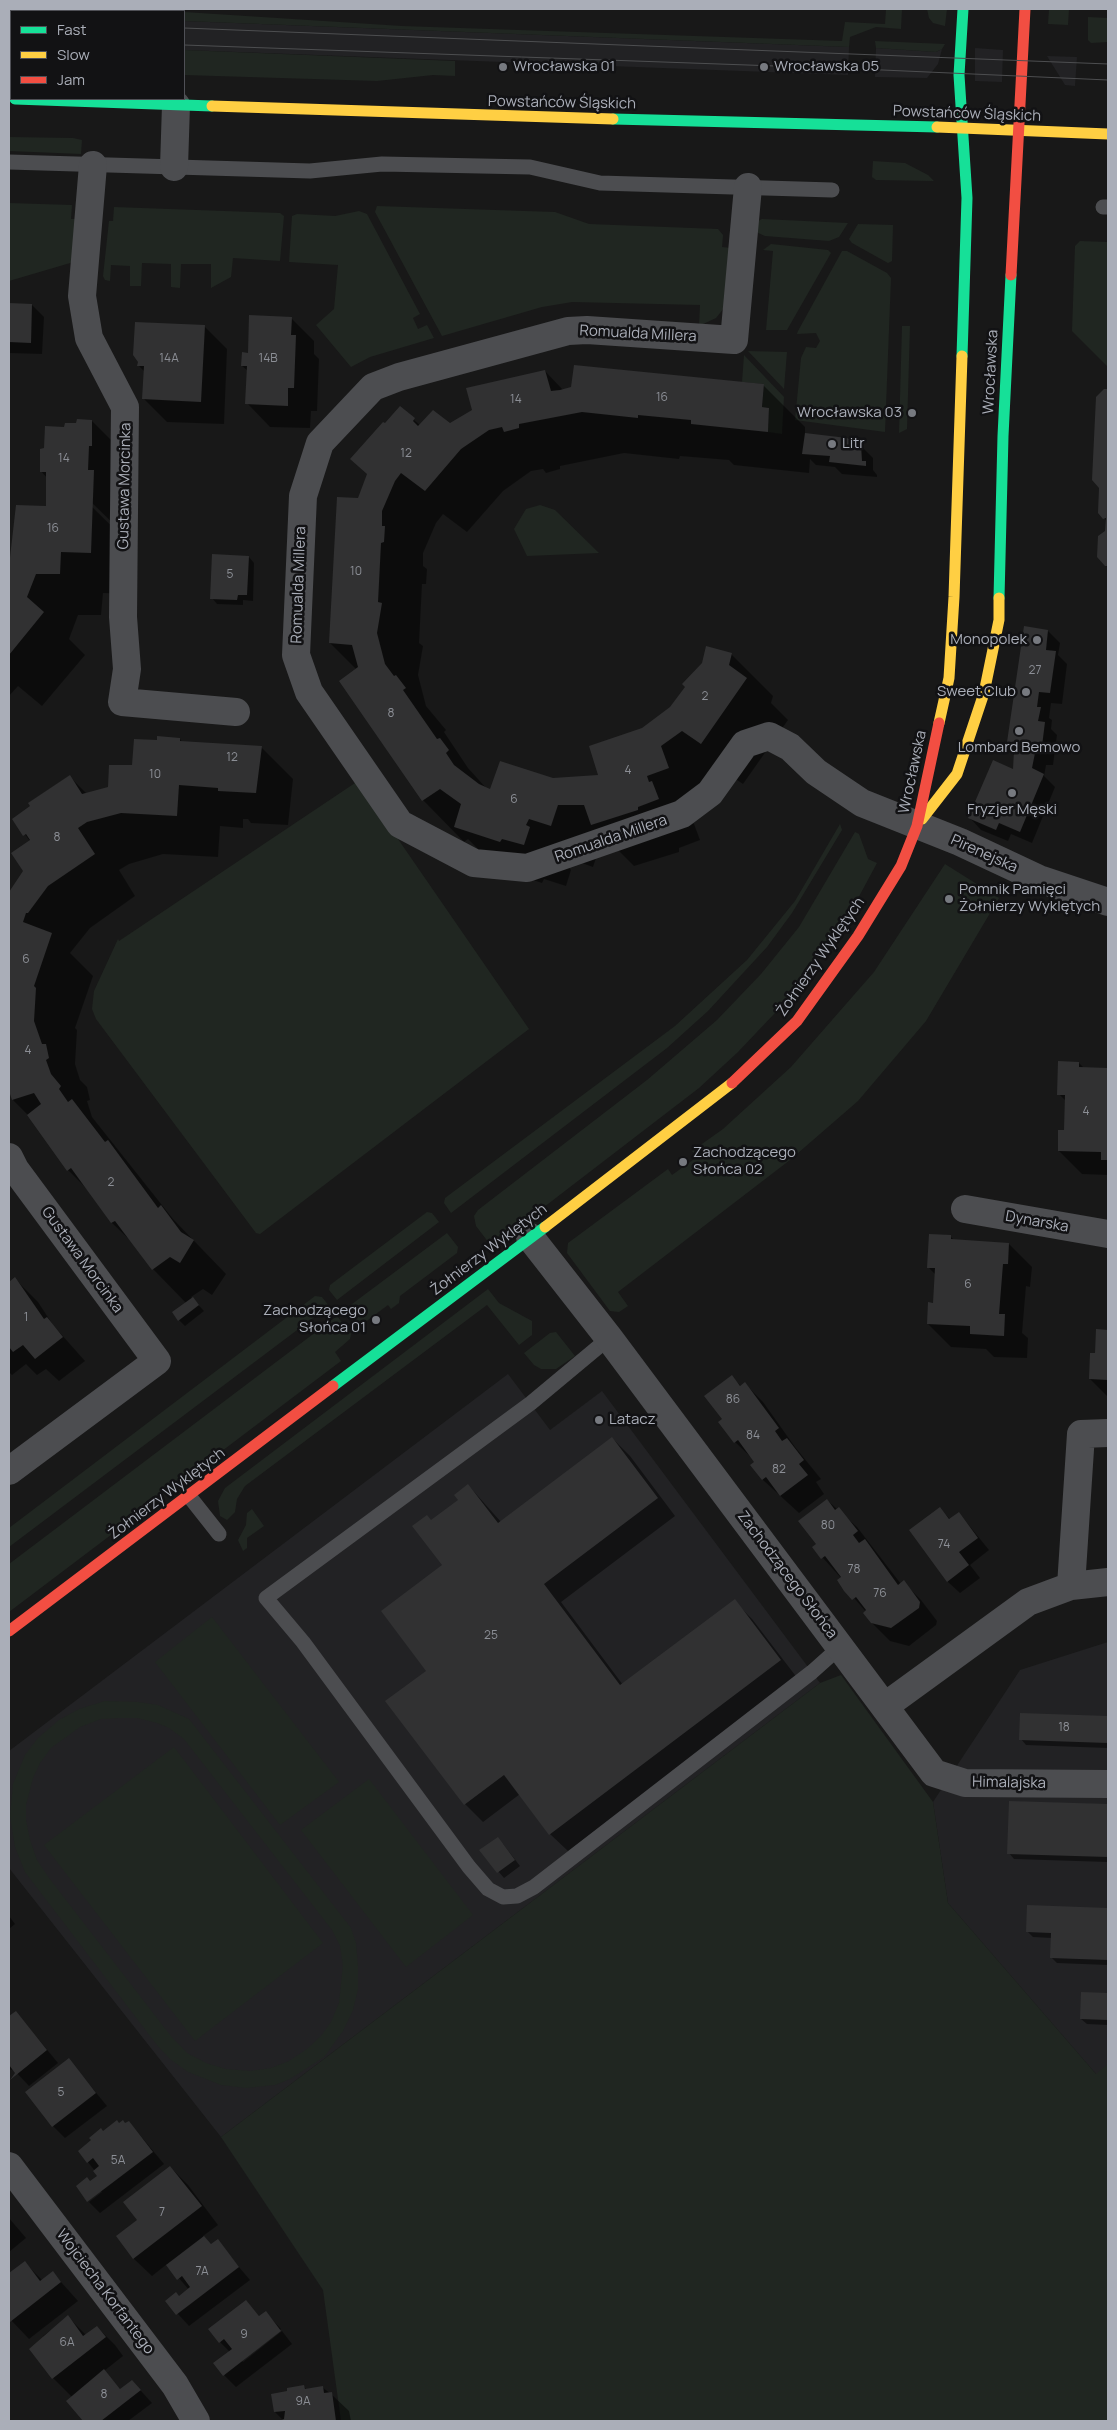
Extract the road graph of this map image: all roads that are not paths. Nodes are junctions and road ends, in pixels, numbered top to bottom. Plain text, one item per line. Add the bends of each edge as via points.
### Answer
1 (963, 9) edge
2 (1025, 9) edge
3 (45, 100) edge
4 (176, 104) junction
5 (963, 130) junction
6 (1018, 131) junction
7 (1108, 134) edge
8 (9, 162) edge
9 (93, 164) junction
10 (174, 167) junction
11 (748, 187) junction
12 (832, 190) dead end
13 (236, 712) dead end
14 (917, 826) junction
15 (1108, 902) edge
16 (9, 1157) edge
17 (965, 1209) dead end
18 (1108, 1234) edge
19 (530, 1238) junction
20 (608, 1338) junction
21 (1108, 1433) edge
22 (9, 1471) edge
23 (190, 1496) junction
24 (219, 1534) dead end
25 (1108, 1582) edge
26 (1071, 1586) junction
27 (9, 1631) edge
28 (840, 1647) junction
29 (885, 1706) junction
30 (1108, 1784) edge
31 (9, 2166) edge
32 (196, 2421) edge

1 - 5 street, Wrocławska via 959,75
2 - 6 street, Wrocławska via 1024,76
3 - 4 street, Powstańców Śląskich
4 - 5 street, Powstańców Śląskich via 524,117 832,123
4 - 10 street
5 - 6 street, Powstańców Śląskich
5 - 14 street, Wrocławska via 967,198 954,597 949,669
6 - 7 street, Powstańców Śląskich
6 - 14 street, Wrocławska via 1002,445 999,620 984,694 956,774
8 - 9 lane
9 - 10 lane
9 - 13 street, Gustawa Morcinka via 82,296 89,338 125,407 123,617 127,669 122,702
10 - 11 lane via 310,171 382,164 530,167 600,183
11 - 12 lane
11 - 14 street, Romualda Millera via 734,340 568,331 399,377 367,391 320,443 303,496 296,655 309,692 400,824 474,863 527,868 682,814 710,793 745,744 769,736 790,747 816,772 862,803
14 - 15 street, Pirenejska via 1039,879
14 - 19 street, Żołnierzy Wyklętych via 901,866 858,936 797,1022 723,1092
16 - 22 street, Gustawa Morcinka via 157,1361
17 - 18 street, Dynarska
19 - 20 street, Zachodzącego Słońca
19 - 23 street, Żołnierzy Wyklętych
20 - 28 street, Zachodzącego Słońca
20 - 28 lane via 555,1384 266,1598 303,1642 488,1889 503,1897 517,1896 534,1887
21 - 26 street via 1081,1434
23 - 24 lane
23 - 27 street, Żołnierzy Wyklętych
25 - 26 street
26 - 29 street via 1028,1602
28 - 29 street, Zachodzącego Słońca
29 - 30 street, Himalajska via 934,1773 965,1783
31 - 32 street, Wojciecha Korfantego via 175,2385

